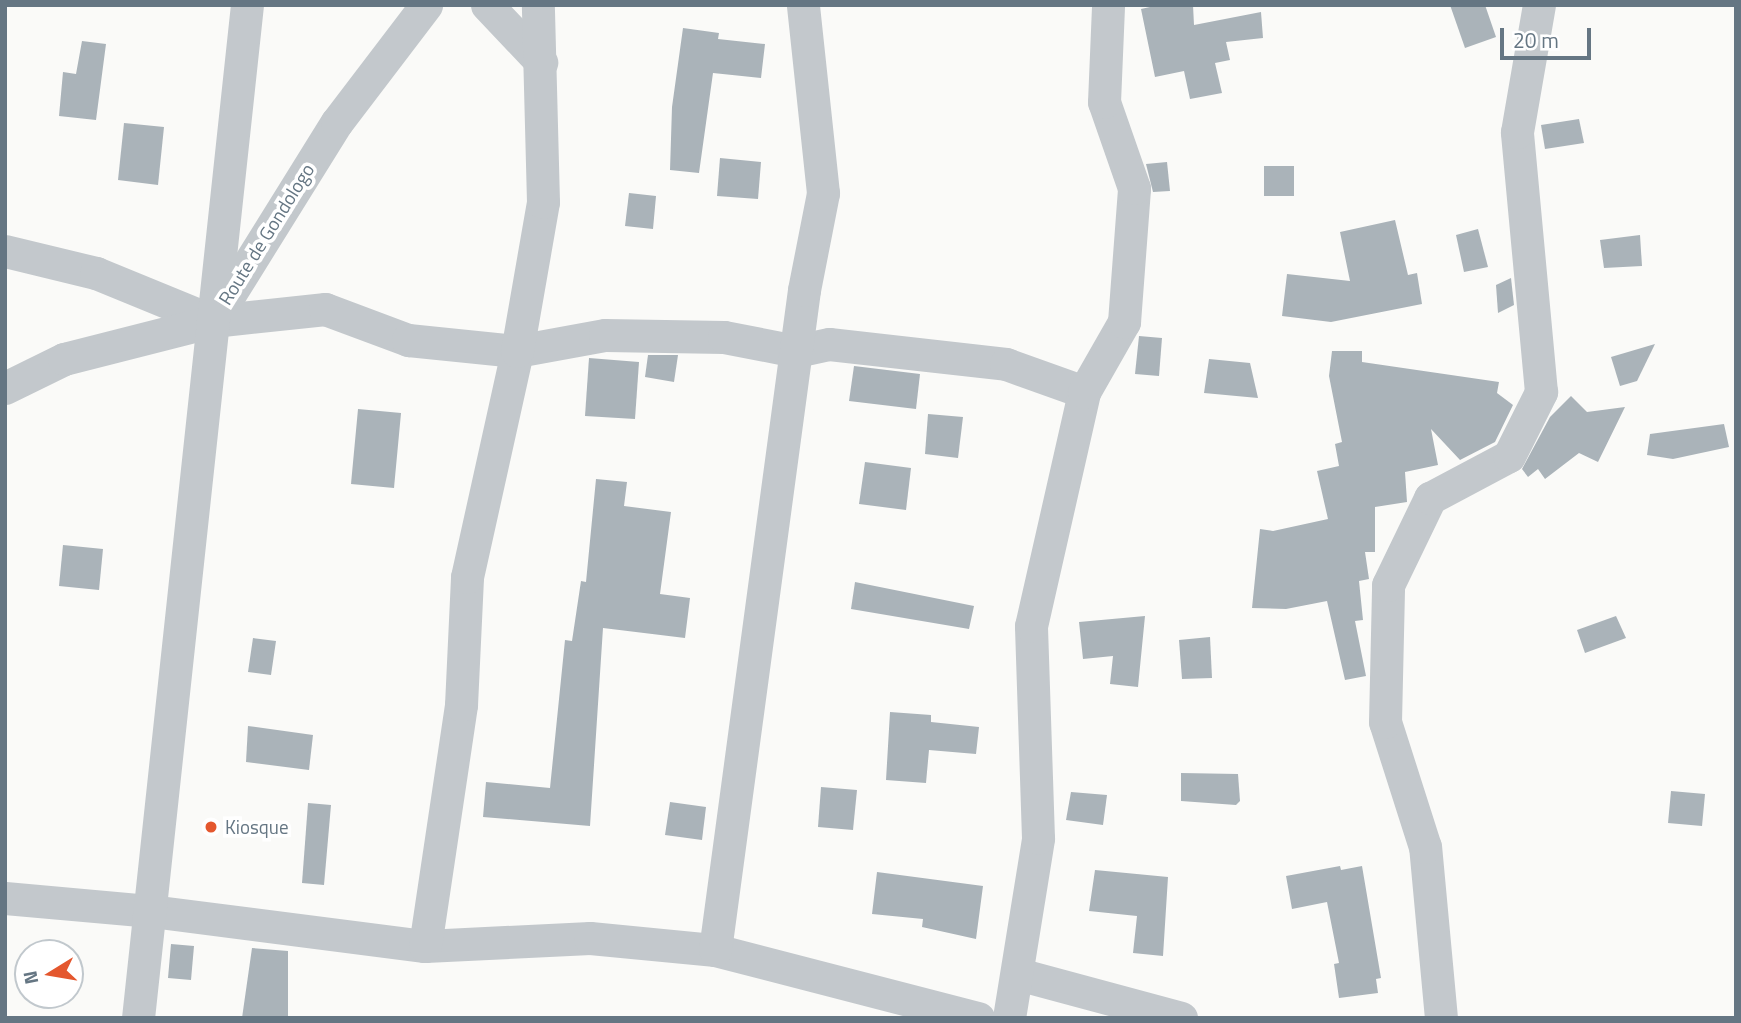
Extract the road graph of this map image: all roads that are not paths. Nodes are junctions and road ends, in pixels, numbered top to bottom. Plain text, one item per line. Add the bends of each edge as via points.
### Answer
1 (247, 5) edge
2 (426, 5) edge
3 (487, 5) edge
4 (538, 5) edge
5 (803, 5) edge
6 (1108, 5) edge
7 (1539, 5) edge
8 (541, 62) junction
9 (5, 251) edge
10 (212, 321) junction
11 (517, 351) junction
12 (796, 351) junction
13 (5, 388) edge
14 (1084, 392) junction
15 (5, 898) edge
16 (150, 911) junction
17 (425, 947) junction
18 (715, 950) junction
19 (1018, 974) junction
20 (138, 1018) edge
21 (978, 1018) edge
22 (1009, 1018) edge
23 (1181, 1018) edge
24 (1441, 1018) edge

1 - 10 street
2 - 10 street, Route de Gondologo via 337,122
3 - 8 street
4 - 8 street
5 - 12 street via 823,193
6 - 14 street via 1104,102 1134,188 1124,322
7 - 24 street via 1517,132 1541,392 1509,456 1430,498 1388,584 1385,722 1425,847
8 - 11 street via 543,202
9 - 10 street, Route de Gondologo via 96,273
10 - 11 street via 325,309 408,340
10 - 13 street via 64,359
10 - 16 street
11 - 12 street via 605,335 724,337
11 - 17 street via 467,578 461,705
12 - 14 street via 829,344 1006,364
12 - 18 street
14 - 19 street via 1031,626 1038,838
15 - 16 street
16 - 17 street
16 - 20 street
17 - 18 street via 590,938
18 - 21 street
19 - 22 street
19 - 23 street

